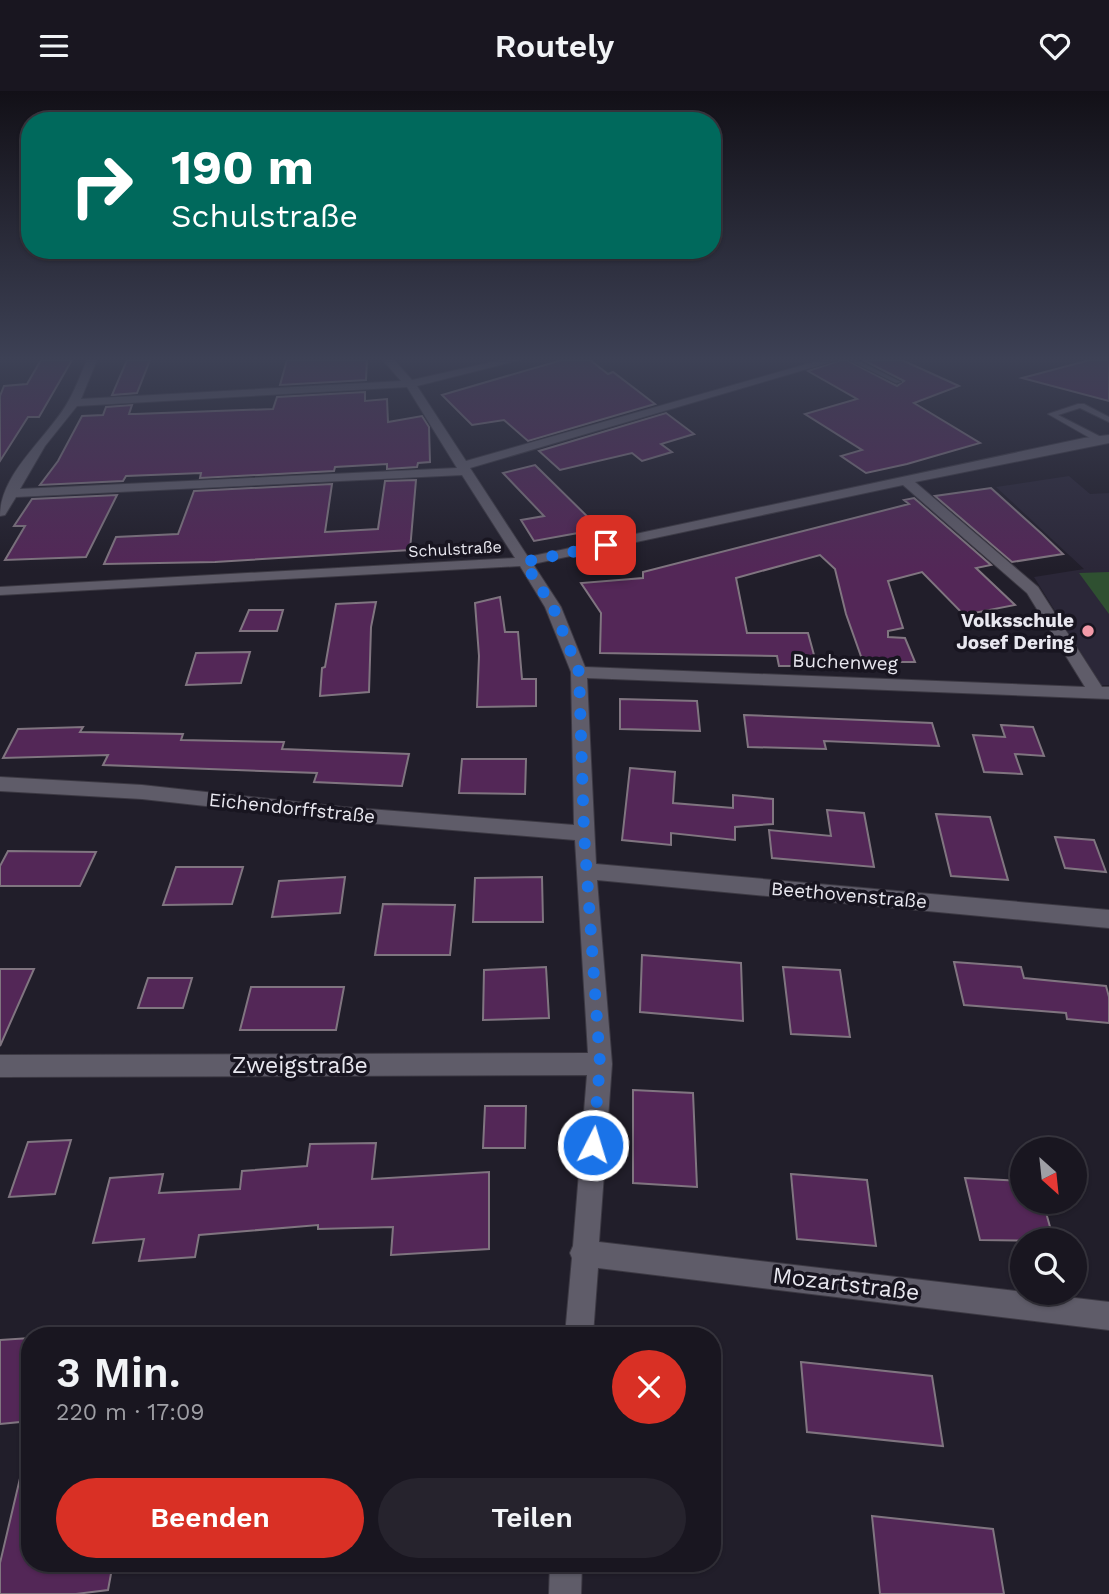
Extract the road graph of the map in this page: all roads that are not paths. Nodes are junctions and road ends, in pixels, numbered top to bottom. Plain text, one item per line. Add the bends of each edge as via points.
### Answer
1 (52, 430) edge
2 (440, 430) edge
3 (593, 430) edge
4 (1084, 430) edge
5 (1104, 440) edge
6 (464, 468) junction
7 (905, 480) junction
8 (12, 493) junction
9 (0, 513) edge
10 (524, 562) junction
11 (0, 591) edge
12 (579, 672) junction
13 (1103, 693) edge
14 (0, 784) edge
15 (584, 833) junction
16 (589, 871) junction
17 (1109, 919) edge
18 (600, 1064) junction
19 (0, 1066) edge
20 (583, 1253) junction
21 (1109, 1316) edge
22 (579, 1327) edge
23 (566, 1572) edge
24 (565, 1594) edge

1 - 8 street
2 - 6 street
3 - 6 street
4 - 5 lane
5 - 7 street, Schulstraße
6 - 8 street
6 - 10 street
7 - 10 street, Schulstraße
7 - 13 street via 1033,590
8 - 9 street
10 - 11 street, Schulstraße
10 - 12 street via 553,607
12 - 13 street, Buchenweg
12 - 15 street
14 - 15 street, Eichendorffstraße via 142,792
15 - 16 street
16 - 17 street, Beethovenstraße
16 - 18 street
18 - 19 street, Zweigstraße
18 - 20 street
20 - 21 street, Mozartstraße
20 - 22 street
23 - 24 street

